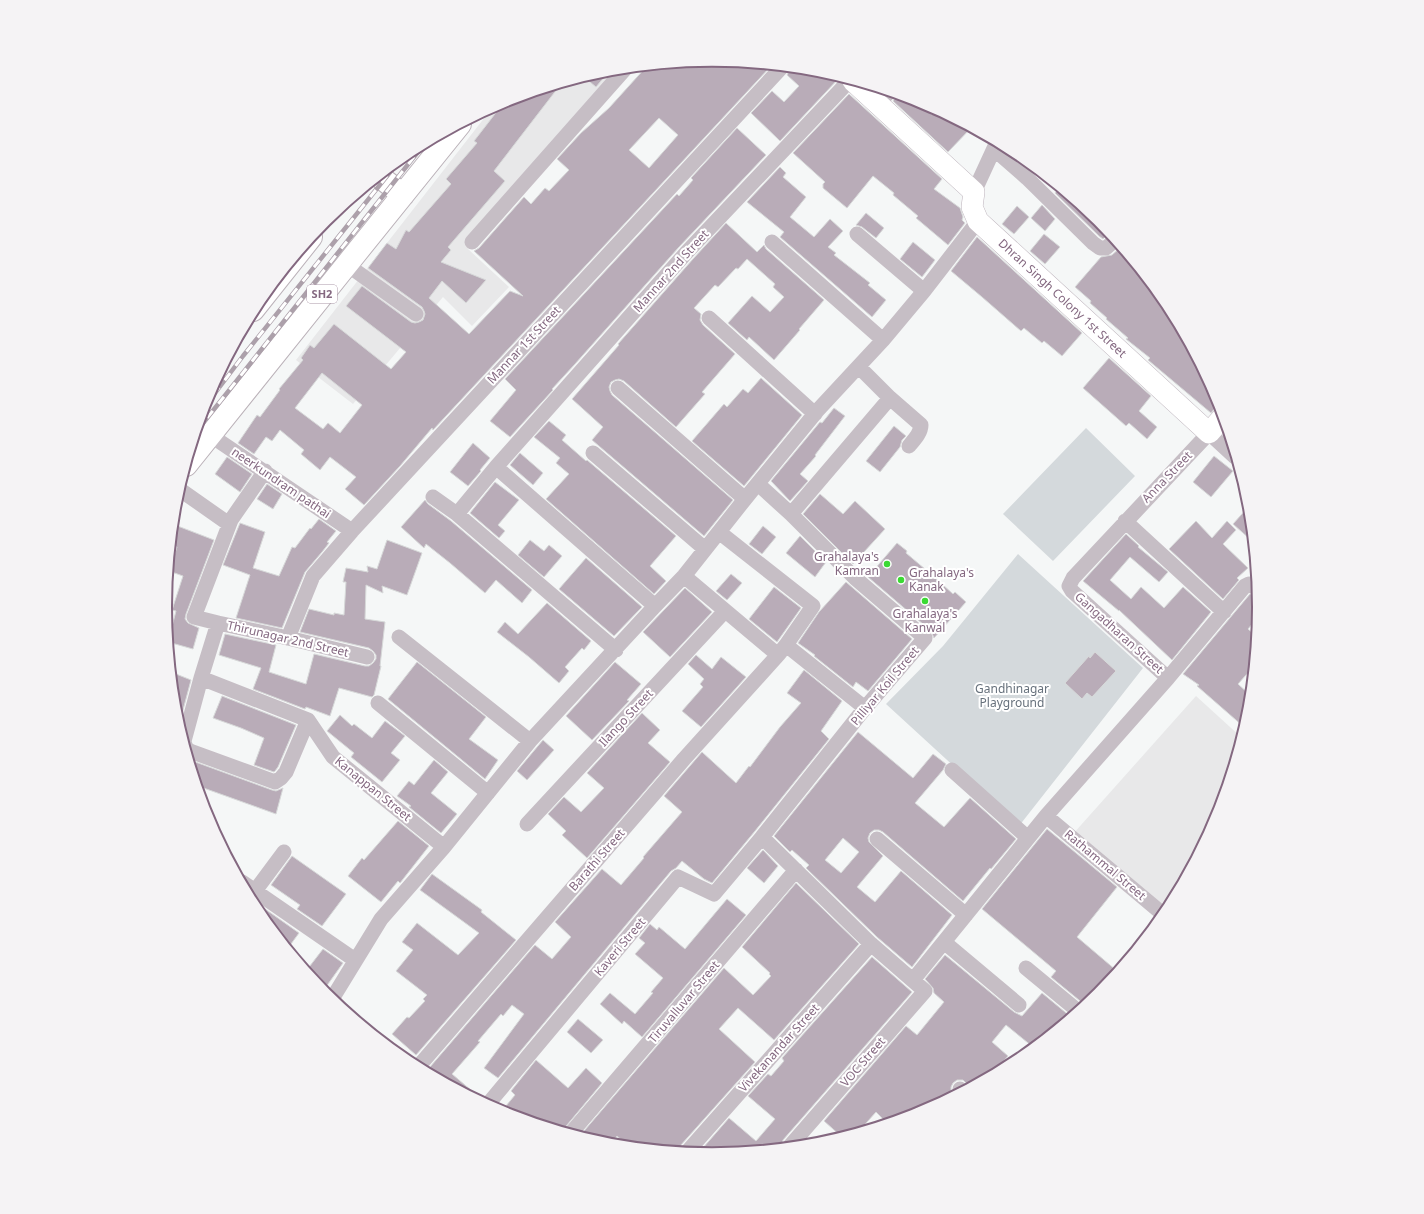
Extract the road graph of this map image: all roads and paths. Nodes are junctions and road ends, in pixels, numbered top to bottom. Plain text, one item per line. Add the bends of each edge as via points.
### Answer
1 (778, 72) edge
2 (619, 75) edge
3 (847, 84) edge
4 (872, 91) edge
5 (884, 98) edge
6 (452, 134) edge
7 (994, 147) edge
8 (1001, 151) edge
9 (383, 179) edge
10 (974, 192) junction
11 (403, 195) junction
12 (978, 221) junction
13 (857, 234) dead end
14 (472, 242) dead end
15 (772, 242) dead end
16 (1111, 243) edge
17 (346, 264) junction
18 (924, 291) junction
19 (416, 314) dead end
20 (709, 318) dead end
21 (883, 340) junction
22 (859, 367) junction
23 (618, 388) dead end
24 (890, 398) junction
25 (815, 414) junction
26 (1219, 422) edge
27 (1209, 433) junction
28 (210, 435) junction
29 (909, 446) dead end
30 (1229, 450) edge
31 (593, 453) dead end
32 (193, 456) edge
33 (496, 466) junction
34 (265, 471) junction
35 (758, 484) junction
36 (184, 492) edge
37 (433, 497) dead end
38 (745, 499) junction
39 (457, 514) junction
40 (791, 514) junction
41 (1125, 521) junction
42 (229, 524) junction
43 (352, 531) junction
44 (719, 532) junction
45 (705, 549) junction
46 (684, 576) junction
47 (1252, 586) dead end
48 (655, 606) junction
49 (725, 611) junction
50 (1224, 612) junction
51 (218, 623) junction
52 (399, 637) dead end
53 (288, 638) junction
54 (616, 650) junction
55 (782, 650) junction
56 (367, 657) dead end
57 (201, 678) junction
58 (1168, 678) junction
59 (378, 704) dead end
60 (864, 708) junction
61 (308, 720) junction
62 (187, 732) edge
63 (530, 740) junction
64 (191, 752) edge
65 (952, 770) dead end
66 (488, 793) junction
67 (1046, 816) junction
68 (527, 824) dead end
69 (762, 837) junction
70 (1028, 838) junction
71 (877, 840) dead end
72 (444, 847) junction
73 (284, 852) dead end
74 (796, 870) junction
75 (251, 888) edge
76 (255, 891) junction
77 (1159, 910) edge
78 (966, 915) junction
79 (944, 942) junction
80 (871, 944) junction
81 (355, 960) junction
82 (1026, 968) dead end
83 (913, 980) junction
84 (335, 994) edge
85 (1019, 1005) dead end
86 (1074, 1008) edge
87 (422, 1062) edge
88 (492, 1100) edge
89 (575, 1130) edge
90 (795, 1140) edge
91 (692, 1146) edge

1 - 43 street, Mannar 1st Street
2 - 14 street
3 - 33 street, Mannar 2nd Street via 686,253
4 - 5 street
5 - 10 street
6 - 11 main road, SH2
7 - 10 street
8 - 16 street via 1093,243 1100,248 1106,248
9 - 11 main road
10 - 12 street via 972,207
11 - 17 main road, SH2
12 - 18 street
12 - 27 street, Dhran Singh Colony 1st Street
13 - 18 street
15 - 21 street
17 - 19 street
17 - 28 main road, SH2
18 - 21 street
20 - 25 street
21 - 22 street
22 - 24 street
22 - 25 street
23 - 38 street
24 - 29 street via 921,425
24 - 40 street
25 - 35 street
26 - 27 street
27 - 30 street
27 - 41 street, Anna Street
28 - 32 main road, SH2
28 - 34 street, neerkundram pathai
31 - 45 street
33 - 39 street, Mannar 2nd Street
33 - 48 street
34 - 42 street
34 - 43 street, neerkundram pathai
35 - 38 street
35 - 40 street, Pilliyar Koil Street
36 - 42 street
37 - 39 street
38 - 44 street
39 - 54 street
40 - 60 street, Pilliyar Koil Street via 855,578 925,638
41 - 50 street
41 - 58 street, Gangadharan Street via 1073,578 1069,586
42 - 51 street via 194,617
43 - 53 street, Mannar 1st Street via 313,576
44 - 45 street
44 - 55 street, Barathi Street via 813,606
45 - 46 street
46 - 48 street
46 - 49 street
47 - 50 street via 1244,586
48 - 54 street
49 - 55 street
49 - 68 street, Ilango Street
50 - 58 street
51 - 53 street, Thirunagar 2nd Street
51 - 57 street, Thirunagar 2nd Street
52 - 63 street
53 - 56 street, Thirunagar 2nd Street
54 - 63 street
55 - 60 street
55 - 87 street, Barathi Street
57 - 61 street
57 - 62 street, Thirunagar 2nd Street
58 - 67 street, Gangadharan Street
59 - 66 street
60 - 69 street, Pilliyar Koil Street
61 - 64 street via 286,772 275,782
61 - 72 street, Kanappan Street via 333,757
63 - 66 street
65 - 70 street
66 - 72 street
67 - 70 street, Gangadharan Street
67 - 77 street, Rathammal Street
69 - 74 street
69 - 88 street, Kaveri Street via 714,894 678,877
70 - 78 street, Gangadharan Street
71 - 78 street
72 - 81 street via 381,919
73 - 76 street
74 - 80 street
74 - 89 street, Tiruvalluvar Street
75 - 76 street
76 - 81 street
78 - 79 street, Gangadharan Street
79 - 83 street, Gangadharan Street
79 - 85 street
80 - 83 street
80 - 91 street, Vivekanandar Street
81 - 84 street
82 - 86 street
83 - 90 street, VOC Street via 925,991

